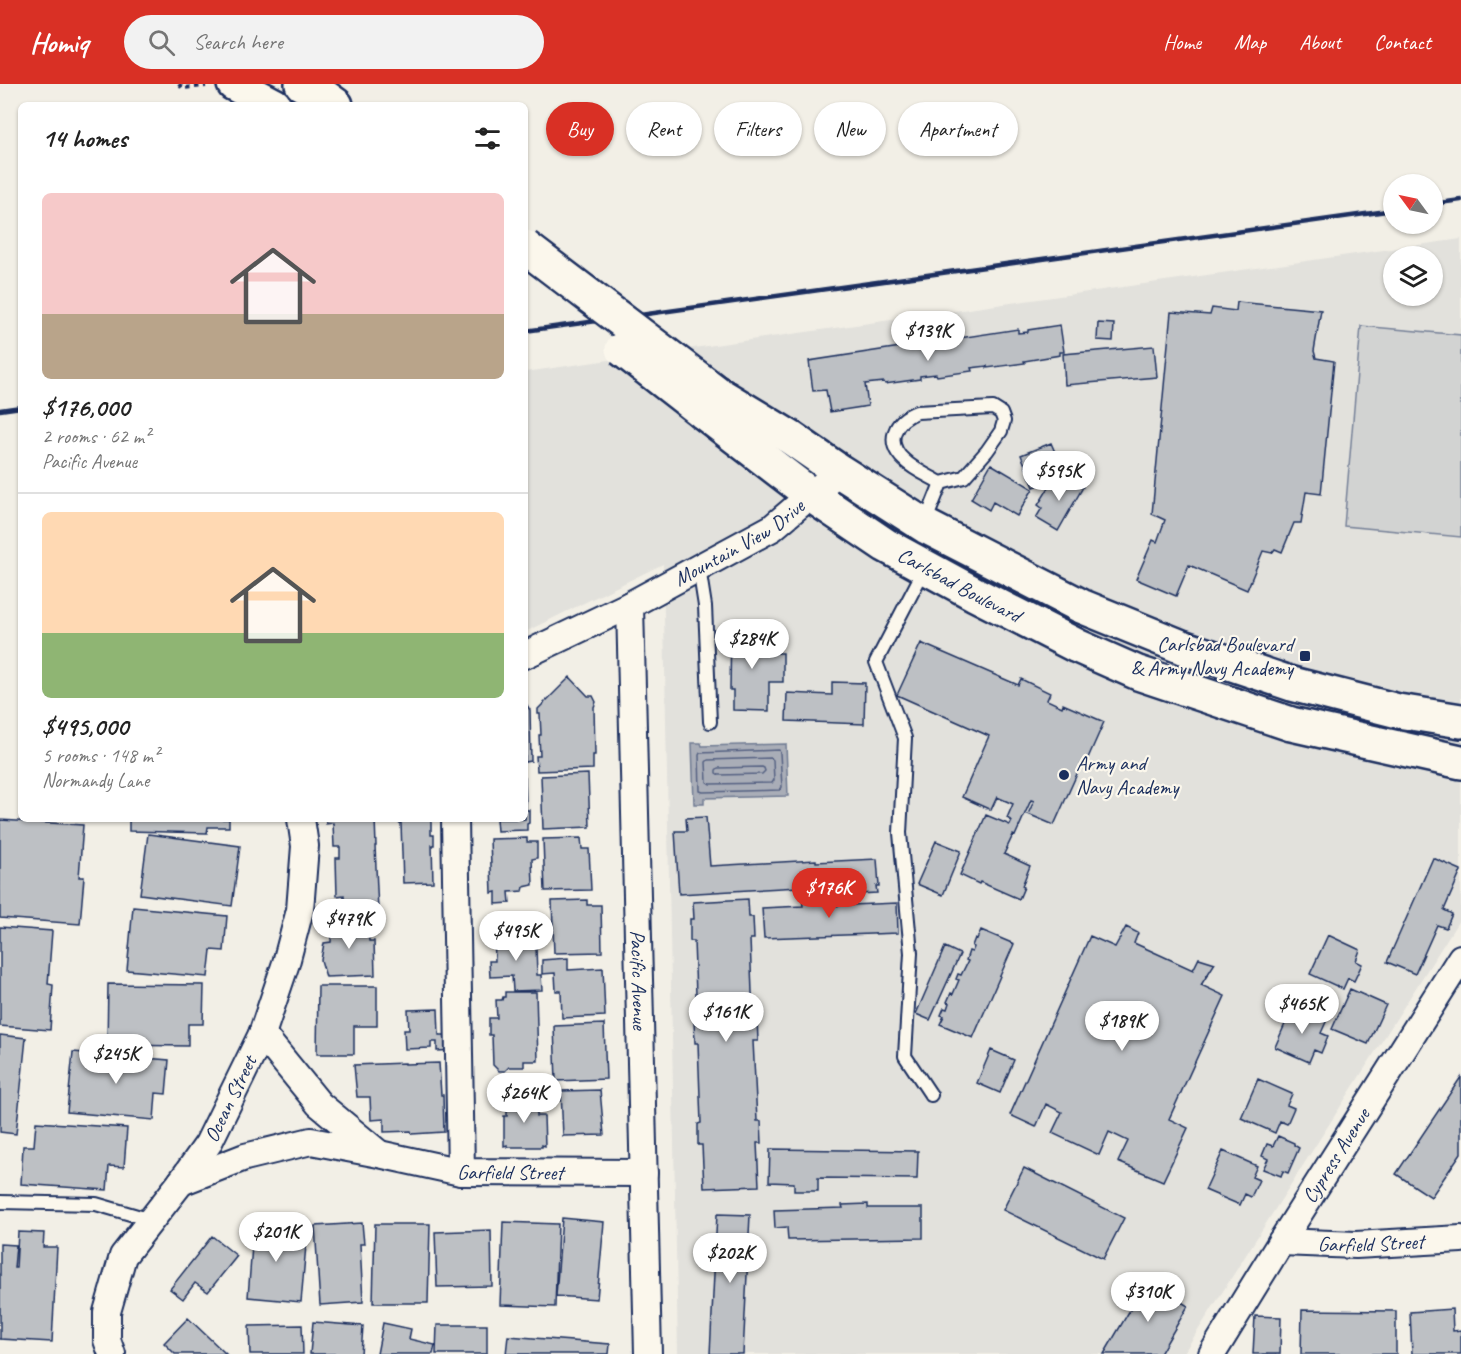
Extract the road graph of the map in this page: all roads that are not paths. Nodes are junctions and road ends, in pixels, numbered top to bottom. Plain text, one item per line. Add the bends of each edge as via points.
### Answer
1 (225, 84) edge
2 (302, 84) edge
3 (267, 102) edge
4 (332, 102) edge
5 (528, 250) edge
6 (528, 277) edge
7 (710, 402) junction
8 (839, 471) junction
9 (941, 483) junction
10 (811, 495) junction
11 (924, 525) junction
12 (925, 567) junction
13 (699, 568) junction
14 (630, 605) junction
15 (528, 654) edge
16 (1461, 721) edge
17 (710, 722) dead end
18 (1461, 762) edge
19 (301, 822) edge
20 (455, 822) edge
21 (1461, 958) edge
22 (262, 1034) junction
23 (931, 1095) dead end
24 (380, 1154) junction
25 (460, 1172) junction
26 (644, 1173) junction
27 (181, 1182) junction
28 (0, 1202) edge
29 (151, 1220) junction
30 (1461, 1239) edge
31 (1281, 1242) junction
32 (112, 1354) edge
33 (648, 1354) edge
34 (1212, 1354) edge

1 - 3 main road
2 - 4 main road
5 - 7 main road, Carlsbad Boulevard, bridge
6 - 7 main road, Carlsbad Boulevard, bridge
7 - 8 main road, Carlsbad Boulevard via 791,438
7 - 10 main road, Carlsbad Boulevard
8 - 10 street, Mountain View Drive
8 - 11 main road, Carlsbad Boulevard
9 - 9 lane via 903,460 895,447 897,425 917,412 993,408 1001,413 1001,431 987,451 964,477
9 - 11 lane
10 - 12 main road, Carlsbad Boulevard
10 - 13 street, Mountain View Drive via 772,528
11 - 16 main road, Carlsbad Boulevard via 1081,606 1182,647 1292,684 1398,711
12 - 18 main road, Carlsbad Boulevard via 1138,674 1291,724
12 - 23 lane via 876,662 905,738 900,833 911,953 905,1056
13 - 14 street, Mountain View Drive
13 - 17 lane via 705,606
14 - 15 street
14 - 26 street, Pacific Avenue
19 - 22 street, Ocean Street via 305,846 300,910
20 - 25 street
21 - 31 street, Cypress Avenue
22 - 24 street, Garfield Street via 319,1104
22 - 27 street, Ocean Street via 208,1144
24 - 25 street, Garfield Street
24 - 27 street, Garfield Street via 311,1141 245,1157
25 - 26 street, Garfield Street
26 - 33 street, Pacific Avenue
27 - 29 street, Ocean Street
28 - 29 lane via 96,1204
29 - 32 street, Ocean Street via 123,1256 107,1312 107,1340
30 - 31 street, Garfield Street via 1356,1245
31 - 34 street, Cypress Avenue

